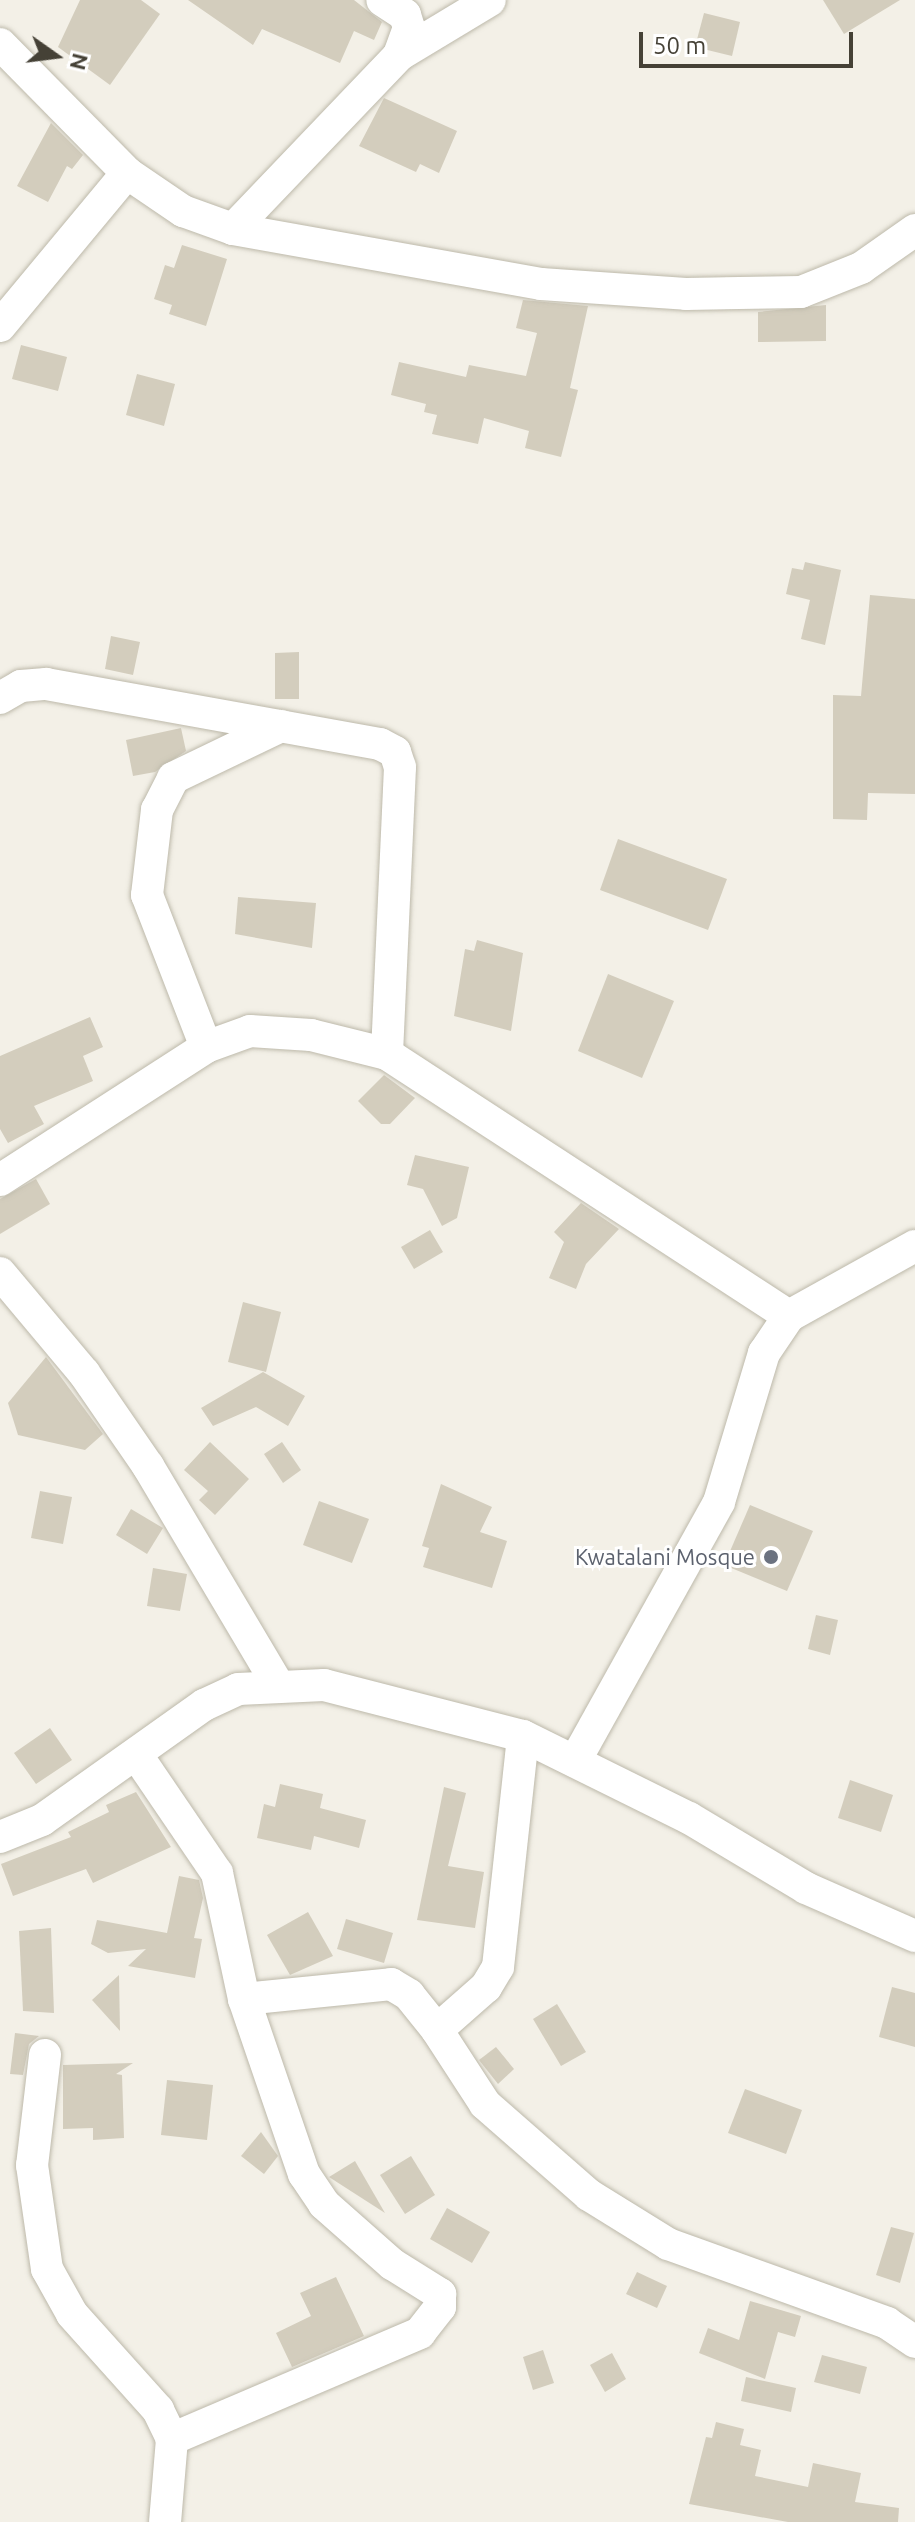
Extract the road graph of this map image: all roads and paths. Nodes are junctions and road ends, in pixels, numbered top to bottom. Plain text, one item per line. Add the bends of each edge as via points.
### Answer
1 (382, 0) edge
2 (490, 0) edge
3 (0, 44) edge
4 (399, 55) junction
5 (127, 173) junction
6 (233, 229) junction
7 (915, 230) edge
8 (14, 292) edge
9 (0, 326) edge
10 (0, 698) edge
11 (281, 726) junction
12 (206, 1047) junction
13 (387, 1054) junction
14 (0, 1180) edge
15 (915, 1246) edge
16 (0, 1273) edge
17 (789, 1316) junction
18 (278, 1685) junction
19 (523, 1736) junction
20 (136, 1754) junction
21 (575, 1761) junction
22 (0, 1837) edge
23 (915, 1936) edge
24 (244, 1999) junction
25 (437, 2030) junction
26 (45, 2055) dead end
27 (915, 2342) edge
28 (172, 2439) junction
29 (165, 2522) edge

1 - 4 street via 405,15 409,28
2 - 4 street
3 - 5 street
4 - 6 street
5 - 6 street via 183,211
5 - 8 street
6 - 7 street via 541,284 686,294 801,292 861,268
8 - 9 street
10 - 11 street via 21,686 46,684
11 - 12 street via 173,778 154,825 147,895
11 - 13 street via 380,744 395,752 400,767
12 - 13 street via 250,1031 281,1032
12 - 14 street
13 - 17 street
15 - 17 street
16 - 18 street via 84,1373 148,1466
17 - 21 street via 764,1353 719,1502
18 - 19 street via 324,1685 403,1701
18 - 20 street via 238,1689 204,1705
19 - 21 street
19 - 25 street via 498,1967 486,1987
20 - 22 street via 42,1820
20 - 24 street via 217,1873
21 - 23 street via 806,1888
24 - 25 street via 391,1984 409,1995
24 - 28 street via 304,2174 324,2204 392,2264 440,2294 440,2307 420,2333
25 - 27 street via 485,2104 589,2195 668,2244 887,2323
26 - 28 street via 32,2165 47,2269 72,2314 158,2410
28 - 29 street

